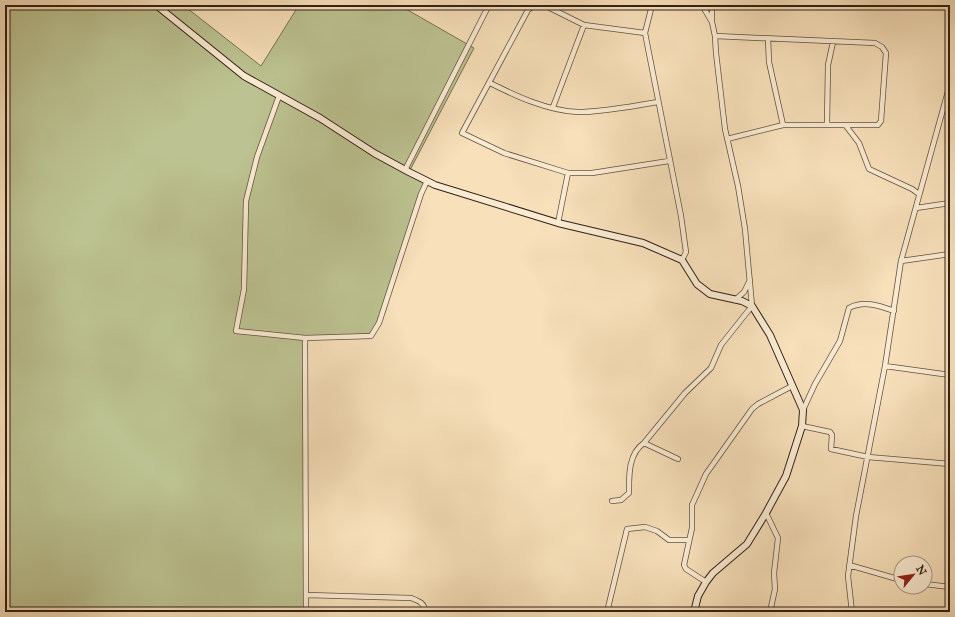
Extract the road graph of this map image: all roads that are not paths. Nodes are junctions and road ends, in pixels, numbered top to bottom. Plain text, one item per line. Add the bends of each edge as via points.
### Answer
1 (156, 5) edge
2 (489, 5) edge
3 (535, 5) edge
4 (544, 5) edge
5 (652, 5) edge
6 (702, 5) edge
7 (712, 5) edge
8 (712, 22) junction
9 (584, 25) junction
10 (645, 33) junction
11 (715, 36) junction
12 (768, 39) junction
13 (833, 42) junction
14 (490, 83) junction
15 (950, 84) edge
16 (280, 96) junction
17 (658, 102) junction
18 (553, 108) junction
19 (827, 124) junction
20 (783, 125) junction
21 (846, 126) junction
22 (727, 139) junction
23 (669, 161) junction
24 (405, 170) junction
25 (568, 173) junction
26 (427, 181) junction
27 (919, 194) junction
28 (950, 203) edge
29 (916, 208) junction
30 (558, 223) junction
31 (950, 254) edge
32 (682, 260) junction
33 (901, 261) junction
34 (750, 278) junction
35 (735, 300) junction
36 (752, 306) junction
37 (894, 311) junction
38 (305, 338) junction
39 (885, 366) junction
40 (950, 375) edge
41 (792, 386) junction
42 (803, 410) junction
43 (802, 426) junction
44 (644, 443) junction
45 (868, 457) junction
46 (678, 459) dead end
47 (950, 464) edge
48 (612, 501) dead end
49 (766, 513) junction
50 (689, 540) junction
51 (849, 564) junction
52 (893, 578) edge
53 (706, 582) junction
54 (933, 585) edge
55 (950, 587) edge
56 (306, 595) junction
57 (306, 612) edge
58 (425, 612) edge
59 (607, 612) edge
60 (694, 612) edge
61 (770, 612) edge
62 (852, 612) edge

1 - 16 street via 232,68
2 - 24 street
3 - 14 street via 528,10
4 - 9 street
5 - 10 street
6 - 8 street
7 - 8 street
8 - 11 street
9 - 10 street
9 - 18 street
10 - 17 street
11 - 12 street
11 - 22 street
12 - 13 street
12 - 20 street via 769,62
13 - 19 street via 828,65
13 - 21 street via 875,43 886,53 880,124
14 - 18 street
14 - 25 street via 462,133 504,153
15 - 27 street
16 - 24 street
16 - 38 street via 257,157 246,201 244,289 236,331
17 - 18 street via 577,112
17 - 23 street
19 - 20 street
19 - 21 street
20 - 22 street
21 - 27 street via 860,143 869,169
22 - 34 street via 742,206
23 - 25 street via 592,173
23 - 32 street via 686,252
24 - 26 street
25 - 30 street
26 - 30 street
26 - 38 street via 374,333 371,336
27 - 29 street
28 - 29 street
29 - 33 street
30 - 32 street via 632,239
31 - 33 street
32 - 35 street via 690,275 703,289 710,294
33 - 37 street
34 - 35 street via 744,292
34 - 36 street
35 - 36 street
36 - 41 street via 770,335
36 - 44 street via 721,345 711,368 685,393
37 - 39 street
37 - 42 street via 869,304 849,308 840,341
38 - 56 street
39 - 40 street
39 - 45 street
41 - 42 street
41 - 50 street via 755,405 728,441 697,492 692,505
42 - 43 street
43 - 45 street via 830,432 831,449
43 - 49 street via 786,476
44 - 46 street
44 - 48 street via 635,452 631,464 629,493 621,500
45 - 47 street
45 - 51 street
49 - 53 street via 746,544
49 - 61 street via 778,538 775,589
50 - 53 street via 684,565
50 - 59 street via 669,540 657,531 645,527 627,529
51 - 52 street
51 - 62 street
53 - 60 street via 698,596
54 - 55 street
56 - 57 street
56 - 58 street via 411,598 420,601 425,607

